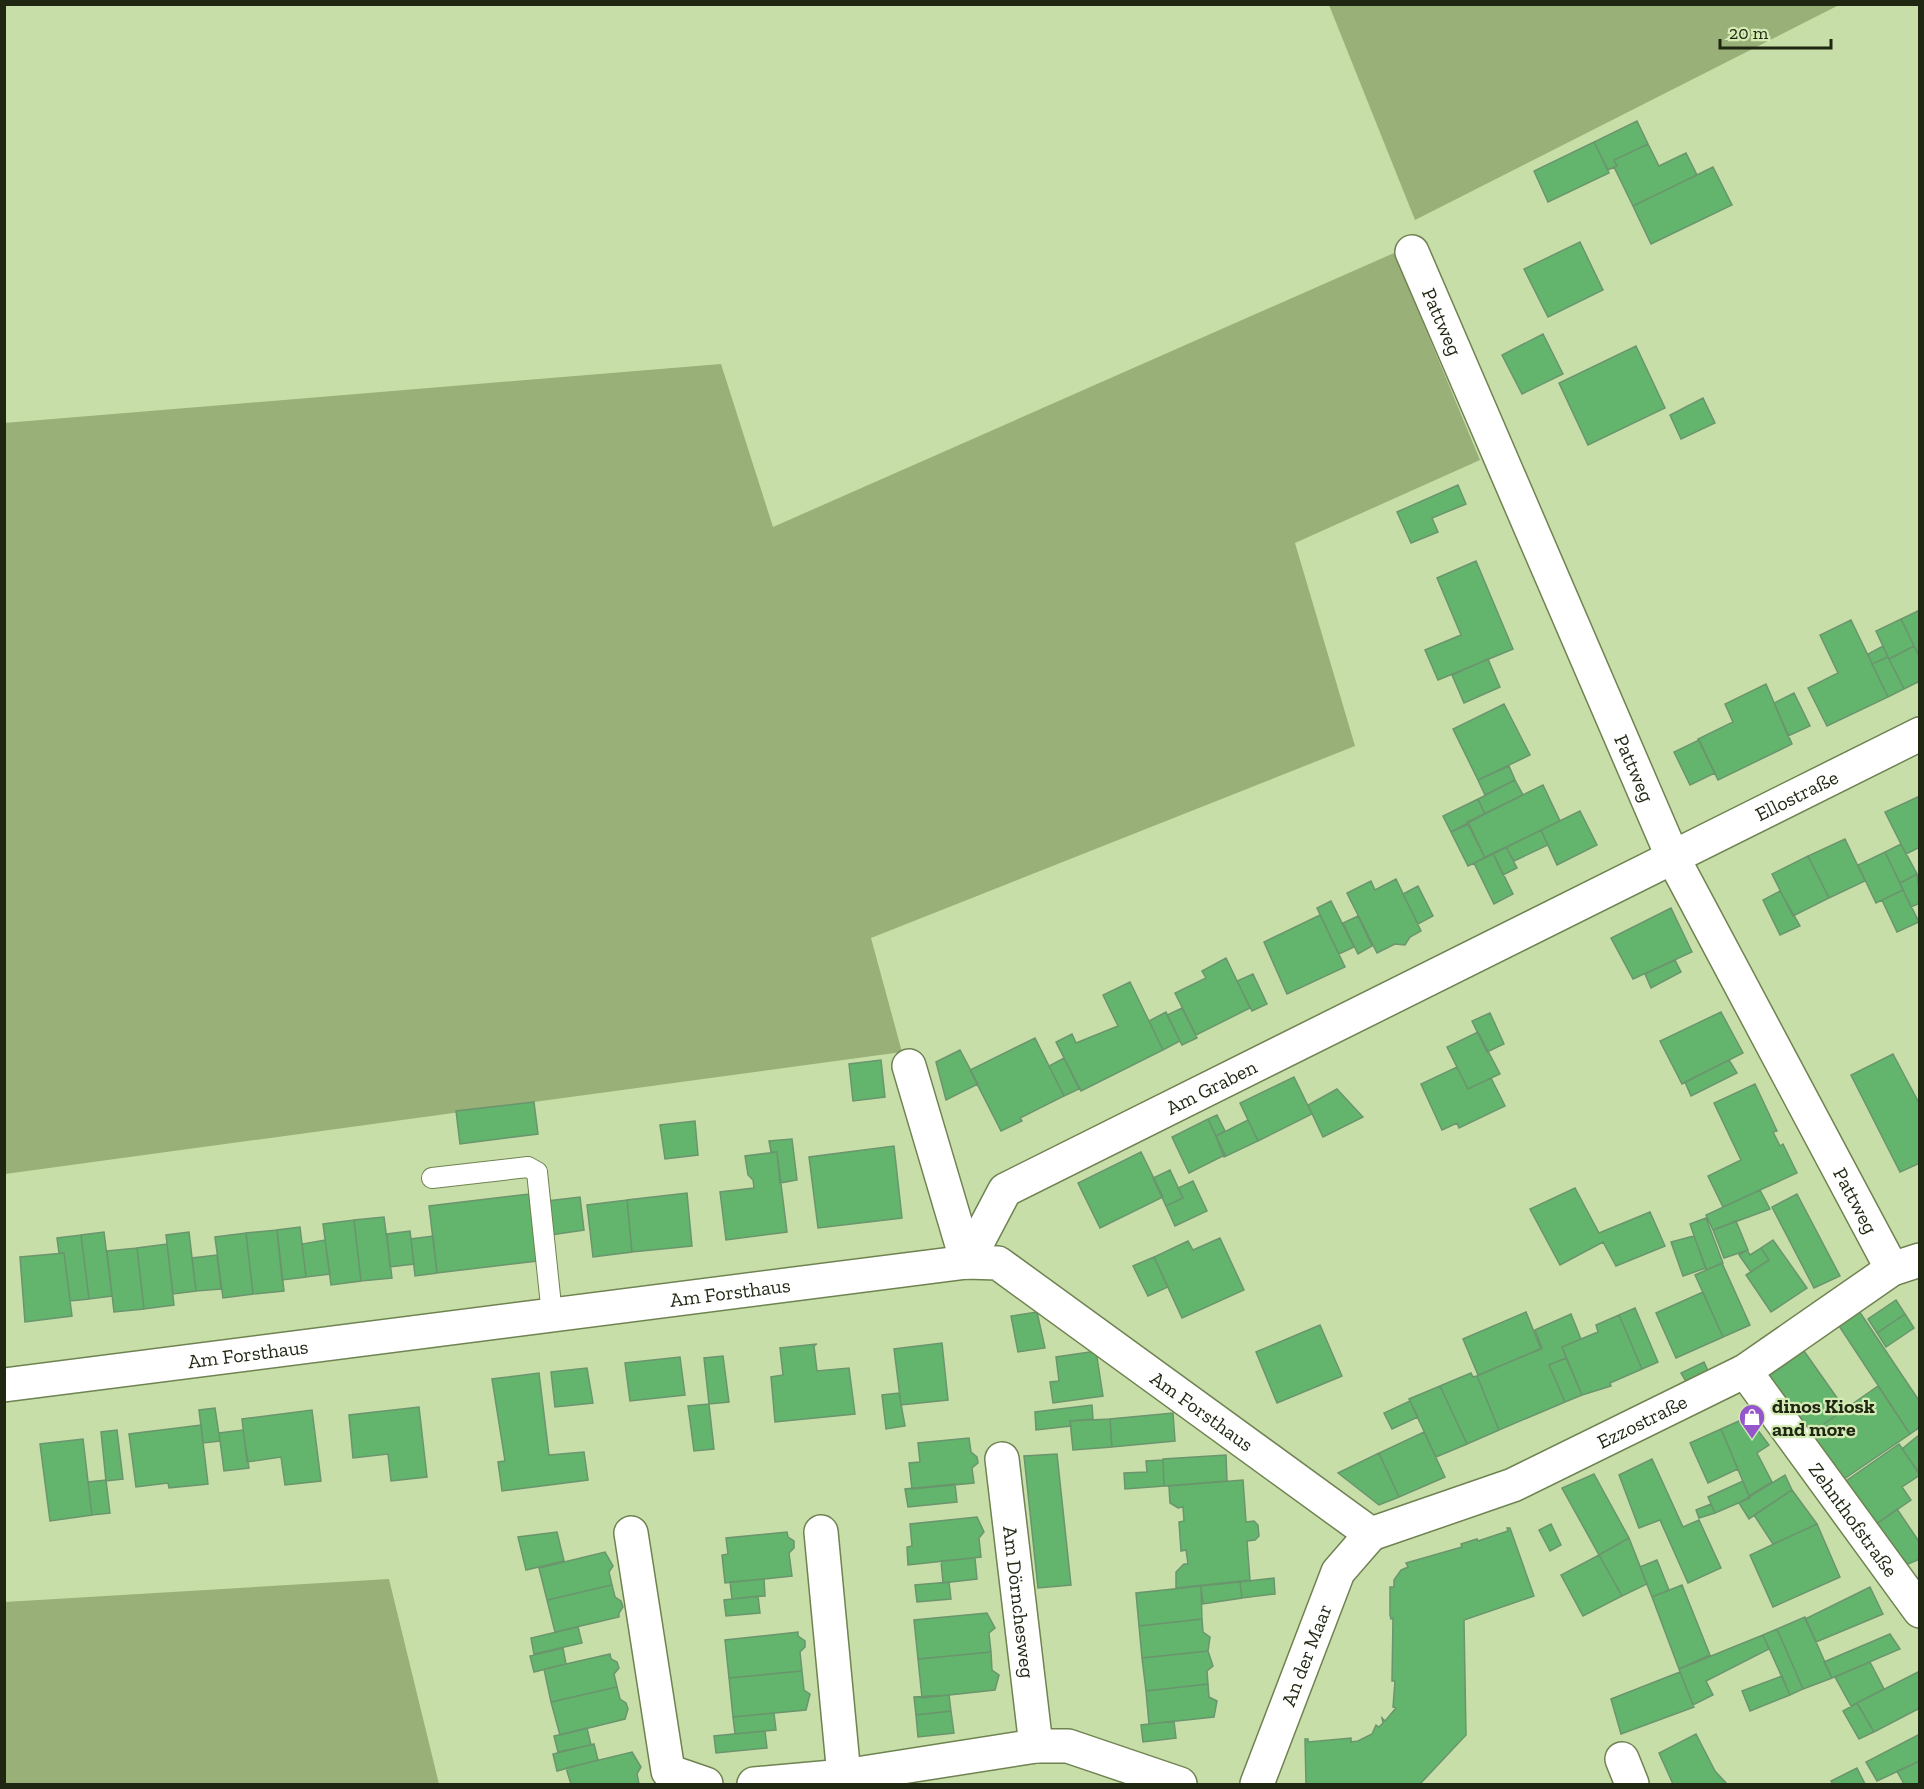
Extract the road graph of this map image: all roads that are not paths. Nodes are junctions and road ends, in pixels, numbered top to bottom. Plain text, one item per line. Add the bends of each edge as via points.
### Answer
1 (1412, 252) dead end
2 (1920, 734) edge
3 (1673, 858) junction
4 (909, 1066) dead end
5 (432, 1178) dead end
6 (967, 1262) junction
7 (1906, 1264) edge
8 (552, 1315) junction
9 (1745, 1371) junction
10 (4, 1385) edge
11 (1002, 1459) dead end
12 (821, 1532) dead end
13 (631, 1533) dead end
14 (1371, 1534) junction
15 (1920, 1611) edge
16 (1036, 1746) junction
17 (844, 1776) junction
18 (706, 1785) edge
19 (754, 1785) edge
20 (1180, 1785) edge
21 (1257, 1785) edge

1 - 3 street, Pattweg
2 - 3 street, Ellostraße
3 - 6 street, Am Graben via 1005,1190
3 - 7 street, Pattweg
4 - 6 street
5 - 8 lane via 528,1167 537,1172
6 - 8 street, Am Forsthaus
6 - 14 street, Am Forsthaus via 998,1263
7 - 9 street, Ezzostraße
8 - 10 street, Am Forsthaus
9 - 14 street, Ezzostraße via 1513,1485
9 - 15 street, Zehnthofstraße
11 - 16 street, Am Dörnchesweg
12 - 17 street
13 - 18 street via 668,1771
14 - 21 street, An der Maar via 1338,1572
16 - 17 street
16 - 20 street via 1068,1746
17 - 19 street

